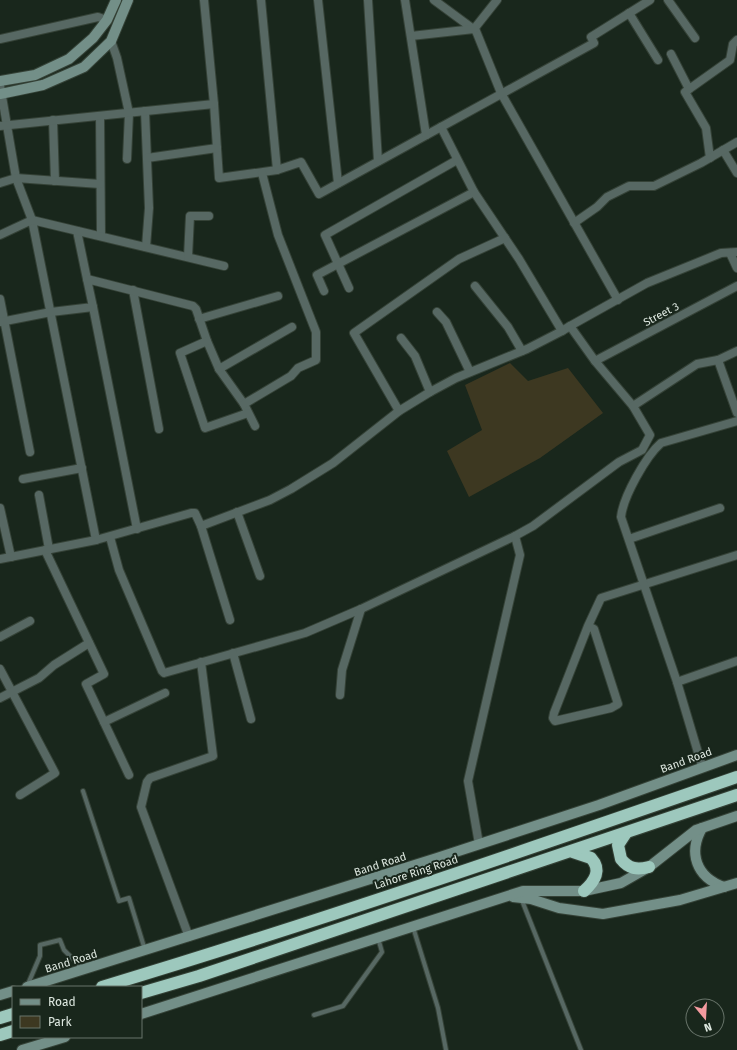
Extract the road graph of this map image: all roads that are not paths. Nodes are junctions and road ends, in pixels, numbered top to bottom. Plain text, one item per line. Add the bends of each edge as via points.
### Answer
1 (116, 0) edge
2 (128, 0) edge
3 (204, 0) edge
4 (262, 0) edge
5 (318, 0) edge
6 (368, 0) edge
7 (405, 0) edge
8 (434, 0) edge
9 (497, 0) edge
10 (650, 0) edge
11 (668, 0) edge
12 (629, 13) junction
13 (107, 20) junction
14 (474, 30) junction
15 (411, 36) junction
16 (695, 38) dead end
17 (0, 39) edge
18 (737, 40) edge
19 (111, 41) junction
20 (671, 54) dead end
21 (658, 60) dead end
22 (0, 81) edge
23 (689, 89) junction
24 (1, 91) edge
25 (501, 93) junction
26 (214, 104) junction
27 (145, 111) junction
28 (129, 113) junction
29 (100, 116) junction
30 (53, 120) junction
31 (4, 125) edge
32 (441, 127) junction
33 (426, 135) junction
34 (737, 142) edge
35 (217, 148) junction
36 (723, 150) junction
37 (147, 158) junction
38 (710, 158) junction
39 (127, 159) dead end
40 (457, 160) junction
41 (378, 161) junction
42 (277, 170) junction
43 (262, 173) junction
44 (737, 173) edge
45 (16, 178) junction
46 (55, 181) junction
47 (0, 183) edge
48 (100, 184) junction
49 (338, 184) junction
50 (474, 192) junction
51 (209, 216) dead end
52 (32, 220) junction
53 (574, 223) junction
54 (76, 230) junction
55 (2, 233) edge
56 (101, 236) junction
57 (505, 238) junction
58 (146, 247) junction
59 (734, 252) edge
60 (188, 257) junction
61 (338, 264) junction
62 (224, 266) dead end
63 (737, 268) edge
64 (87, 279) junction
65 (475, 286) dead end
66 (737, 286) edge
67 (349, 288) dead end
68 (133, 290) junction
69 (324, 290) dead end
70 (278, 296) dead end
71 (0, 299) edge
72 (618, 300) junction
73 (93, 307) junction
74 (51, 312) junction
75 (436, 312) dead end
76 (199, 319) junction
77 (2, 322) edge
78 (570, 326) junction
79 (292, 327) dead end
80 (562, 331) junction
81 (400, 338) dead end
82 (206, 341) junction
83 (522, 351) junction
84 (737, 351) edge
85 (718, 360) junction
86 (595, 361) junction
87 (219, 369) junction
88 (470, 372) junction
89 (430, 392) junction
90 (244, 404) junction
91 (633, 406) junction
92 (399, 411) junction
93 (248, 413) junction
94 (737, 413) edge
95 (737, 421) edge
96 (255, 426) dead end
97 (159, 429) dead end
98 (30, 452) dead end
99 (82, 468) junction
100 (23, 479) dead end
101 (38, 495) dead end
102 (0, 508) edge
103 (720, 508) dead end
104 (237, 512) junction
105 (201, 526) junction
106 (137, 529) junction
107 (515, 536) junction
108 (110, 537) junction
109 (629, 539) junction
110 (96, 540) junction
111 (47, 550) junction
112 (737, 555) edge
113 (11, 557) junction
114 (0, 559) edge
115 (260, 576) dead end
116 (644, 583) junction
117 (361, 609) junction
118 (230, 620) dead end
119 (30, 621) dead end
120 (588, 626) junction
121 (0, 637) edge
122 (90, 643) junction
123 (233, 653) junction
124 (737, 661) edge
125 (201, 662) junction
126 (0, 669) edge
127 (677, 682) junction
128 (12, 691) junction
129 (165, 693) dead end
130 (340, 695) dead end
131 (0, 698) edge
132 (251, 719) dead end
133 (104, 722) junction
134 (737, 755) edge
135 (702, 766) junction
136 (130, 775) dead end
137 (737, 777) edge
138 (83, 791) dead end
139 (20, 795) dead end
140 (737, 795) edge
141 (737, 816) edge
142 (702, 828) junction
143 (626, 833) junction
144 (479, 844) junction
145 (572, 852) junction
146 (649, 867) junction
147 (737, 883) edge
148 (724, 887) junction
149 (584, 891) junction
150 (507, 896) junction
151 (520, 897) junction
152 (413, 926) junction
153 (189, 937) junction
154 (378, 938) junction
155 (146, 951) junction
156 (84, 970) junction
157 (28, 986) edge
158 (30, 986) edge
159 (105, 986) edge
160 (12, 991) edge
161 (142, 993) edge
162 (0, 995) edge
163 (12, 1014) edge
164 (142, 1014) edge
165 (314, 1015) dead end
166 (0, 1018) edge
167 (12, 1031) edge
168 (0, 1035) edge
169 (62, 1038) edge
170 (22, 1050) edge
171 (446, 1050) edge
172 (581, 1050) edge

1 - 13 main road
2 - 19 main road
3 - 26 street
4 - 42 street
5 - 49 street
6 - 41 street
7 - 15 street
8 - 14 street
9 - 14 street
10 - 12 street
11 - 16 street
12 - 21 street
12 - 25 street via 591,37 594,43
13 - 17 street via 98,17
13 - 22 main road via 93,38 69,59 35,75
14 - 15 street
14 - 25 street
15 - 33 street
18 - 23 street via 733,44 730,60
19 - 24 main road via 84,67 43,85
19 - 28 street
20 - 23 street
23 - 38 street via 685,92 706,128
24 - 31 street
25 - 32 street
25 - 53 street
26 - 27 street
26 - 35 street
27 - 28 street
27 - 37 street
28 - 29 street
28 - 39 street
29 - 30 street
29 - 48 street
30 - 31 street
30 - 46 street
31 - 45 street
32 - 33 street
32 - 40 street
33 - 41 street
34 - 36 street
35 - 37 street
35 - 43 street via 219,178
36 - 38 street
36 - 44 street
37 - 58 street via 149,208
38 - 53 street via 654,186 629,186 607,197
40 - 50 street
40 - 61 street via 325,235
41 - 49 street
42 - 43 street
42 - 49 street via 301,162 319,194
43 - 90 street via 278,235 316,332 316,360 298,368 291,376
45 - 46 street
45 - 47 street
45 - 52 street
46 - 48 street
48 - 56 street
50 - 57 street
50 - 61 street
51 - 60 street via 190,216
52 - 54 street
52 - 55 street
52 - 74 street
53 - 72 street
54 - 56 street
54 - 64 street
56 - 58 street
57 - 80 street
57 - 92 street via 459,260 354,333
58 - 60 street
59 - 63 street
59 - 72 street via 721,253 647,283
60 - 62 street
61 - 67 street
61 - 69 street via 317,275
64 - 68 street
64 - 73 street
65 - 83 street via 508,327
66 - 86 street, Street 3
68 - 76 street via 193,306
68 - 97 street
70 - 76 street
71 - 77 street
72 - 78 street
73 - 74 street
73 - 106 street
74 - 77 street
74 - 99 street
75 - 88 street via 446,322
76 - 82 street
77 - 98 street
78 - 80 street
78 - 86 street
79 - 87 street
80 - 83 street
81 - 89 street via 415,356
82 - 87 street
82 - 93 street via 180,353 205,428
83 - 88 street
84 - 85 street
85 - 91 street via 697,364
85 - 94 street
86 - 91 street
87 - 90 street
88 - 89 street
89 - 92 street
90 - 93 street
91 - 107 street via 650,435 642,450 619,462 533,526
92 - 104 street via 334,463 275,497
93 - 96 street
95 - 109 street via 661,443 654,449 622,507 621,517
99 - 100 street
99 - 110 street
101 - 111 street
102 - 113 street
103 - 109 street
104 - 105 street
104 - 115 street
105 - 106 street via 194,512
105 - 118 street
106 - 108 street
107 - 117 street
107 - 144 street via 520,555 468,781
108 - 110 street
108 - 125 street via 119,570 162,672
109 - 116 street
110 - 111 street
111 - 113 street
111 - 122 street
112 - 116 street
113 - 114 street
116 - 120 street via 601,598
116 - 127 street
117 - 123 street via 305,633
117 - 130 street via 342,670
119 - 121 street
120 - 120 street via 594,629 618,704 611,708 555,721 554,713
122 - 128 street via 54,665 39,678
122 - 133 street via 104,674 86,684
123 - 125 street
123 - 132 street
124 - 127 street
125 - 153 street via 213,756 150,778 146,782 141,807
126 - 128 street
127 - 135 street
128 - 131 street
128 - 139 street via 55,773
129 - 133 street
133 - 136 street
134 - 135 main road, Band Road
135 - 144 main road, Band Road via 599,805
137 - 159 highway, Lahore Ring Road via 263,937
138 - 155 lane via 119,901 129,898
140 - 143 highway
141 - 142 main road
142 - 146 main road via 689,835
142 - 148 main road via 695,845 697,863 708,878
143 - 145 highway
143 - 146 highway via 618,845 620,859 632,868
144 - 153 main road, Band Road
145 - 149 highway via 586,855 597,866 596,878
145 - 161 highway
146 - 149 main road via 621,883
147 - 148 main road
148 - 151 main road via 661,905 604,914 559,908
149 - 150 main road via 523,892
150 - 151 main road
150 - 152 main road
151 - 172 lane
152 - 154 main road
152 - 171 lane via 438,1008
153 - 155 main road, Band Road
154 - 164 main road
154 - 165 lane via 382,952 343,1006
155 - 156 main road, Band Road
156 - 157 lane via 64,950 60,940 40,945 37,967
156 - 158 main road, Band Road
160 - 162 main road
163 - 166 highway
167 - 168 highway
169 - 170 main road

